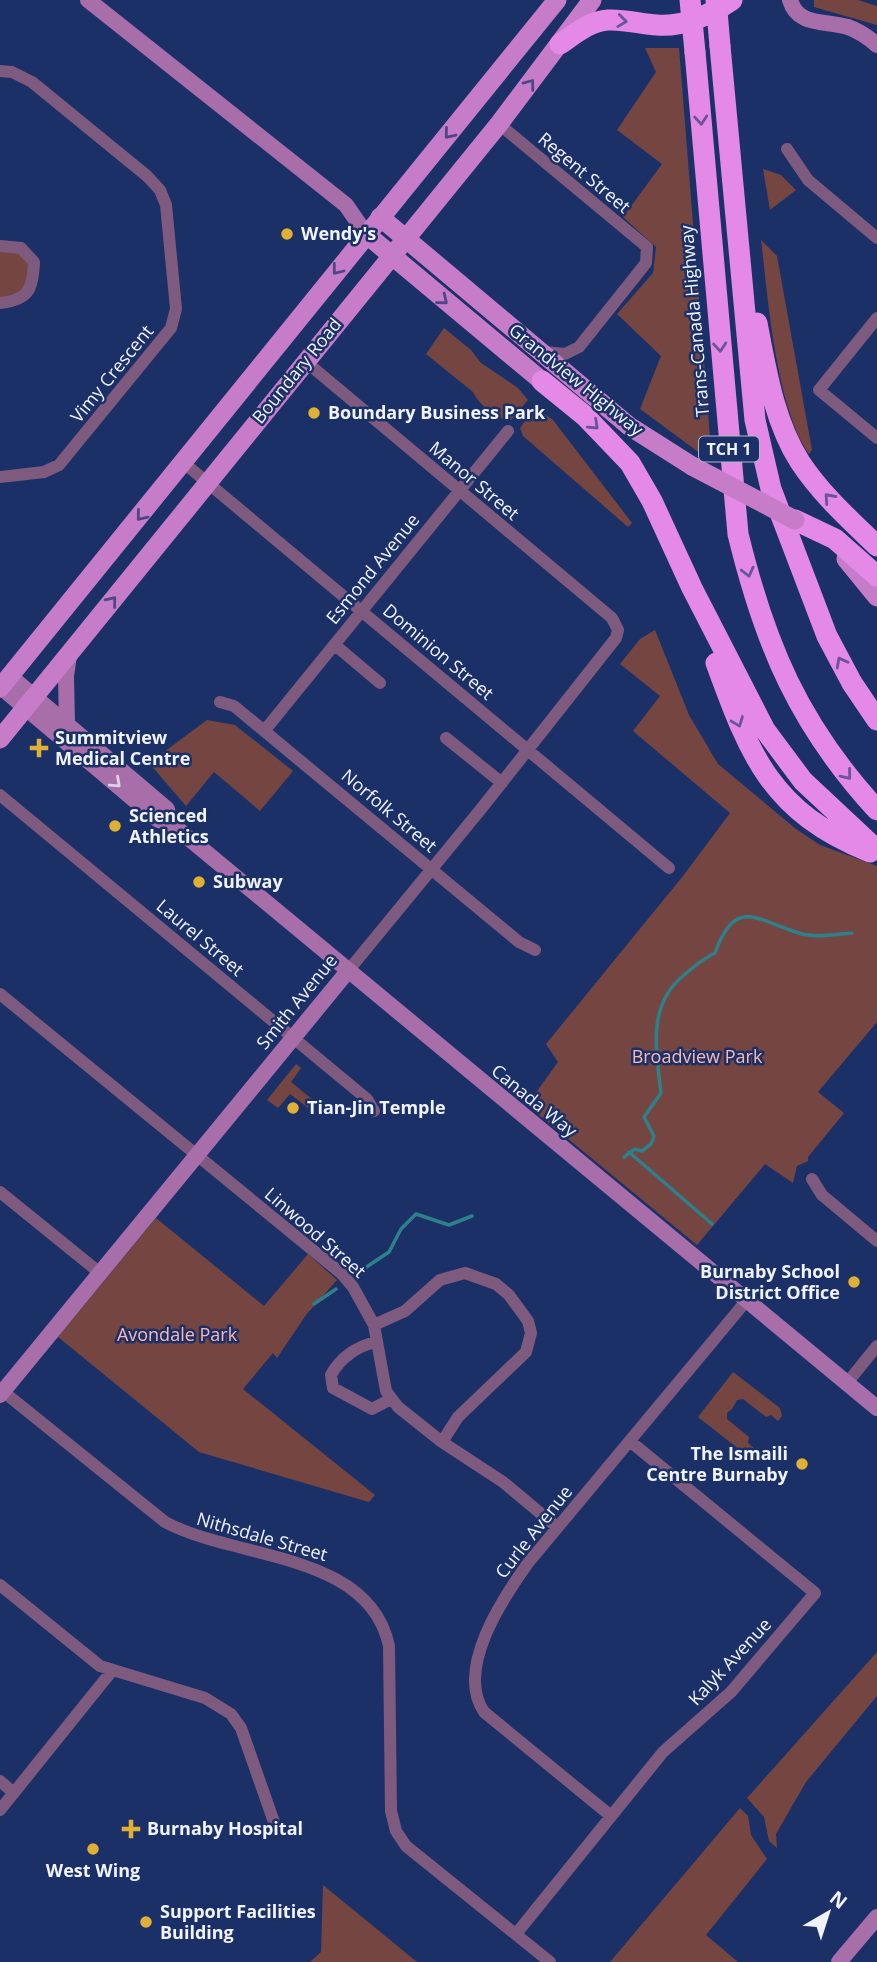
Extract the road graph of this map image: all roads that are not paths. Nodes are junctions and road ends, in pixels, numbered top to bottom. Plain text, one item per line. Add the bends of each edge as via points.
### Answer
1 (88, 0) edge
2 (557, 0) edge
3 (592, 0) edge
4 (690, 0) edge
5 (716, 0) edge
6 (732, 0) edge
7 (790, 0) edge
8 (560, 44) junction
9 (877, 45) edge
10 (0, 71) edge
11 (485, 89) junction
12 (499, 124) junction
13 (787, 149) dead end
14 (346, 205) junction
15 (380, 217) junction
16 (366, 234) junction
17 (877, 238) edge
18 (405, 239) junction
19 (0, 246) edge
20 (390, 257) junction
21 (739, 257) junction
22 (0, 303) edge
23 (877, 318) edge
24 (543, 352) junction
25 (304, 361) junction
26 (542, 380) joint
27 (508, 431) dead end
28 (877, 438) edge
29 (184, 463) junction
30 (0, 477) edge
31 (208, 483) junction
32 (459, 491) junction
33 (795, 520) joint
34 (825, 537) junction
35 (877, 547) edge
36 (877, 576) edge
37 (692, 587) junction
38 (877, 597) edge
39 (362, 611) junction
40 (618, 630) joint
41 (334, 645) junction
42 (69, 654) junction
43 (380, 683) dead end
44 (4, 684) edge
45 (30, 702) junction
46 (220, 702) dead end
47 (877, 720) edge
48 (67, 724) junction
49 (265, 730) junction
50 (446, 738) dead end
51 (0, 739) edge
52 (528, 750) junction
53 (502, 783) junction
54 (0, 795) edge
55 (877, 810) edge
56 (168, 821) junction
57 (877, 852) edge
58 (669, 868) dead end
59 (432, 869) junction
60 (535, 950) dead end
61 (348, 971) junction
62 (0, 994) edge
63 (293, 1038) junction
64 (374, 1111) dead end
65 (197, 1155) junction
66 (812, 1179) dead end
67 (0, 1192) edge
68 (877, 1241) edge
69 (100, 1273) junction
70 (747, 1300) junction
71 (374, 1325) junction
72 (376, 1342) junction
73 (877, 1346) edge
74 (847, 1383) junction
75 (1, 1392) edge
76 (391, 1399) junction
77 (877, 1408) edge
78 (442, 1442) junction
79 (631, 1442) junction
80 (557, 1527) junction
81 (0, 1585) edge
82 (111, 1672) junction
83 (0, 1781) edge
84 (14, 1793) junction
85 (0, 1811) edge
86 (611, 1816) junction
87 (274, 1822) dead end
88 (877, 1917) edge
89 (516, 1934) junction
90 (550, 1962) edge
91 (839, 1962) edge

1 - 14 main road, Grandview Highway
2 - 11 main road, Boundary Road
3 - 8 main road, Boundary Road
4 -> 55 highway, Trans-Canada Highway / TCH 1, bridge via 731,472 745,560 766,635 789,686 828,750
5 - 21 highway, TCH 1, bridge
8 -> 6 highway via 593,23 683,23
7 - 9 main road via 802,18 845,26
12 -> 8 main road, Boundary Road
10 - 30 street, Vimy Crescent via 32,82 160,190 166,205 176,309 172,328 64,459 44,472
11 - 12 main road via 491,117
11 -> 15 main road, Boundary Road
12 - 18 main road, Boundary Road
12 - 24 street, Regent Street via 647,247 646,263 579,347 565,354
13 - 17 street via 808,180
14 - 15 main road, Grandview Highway
14 - 16 main road, Grandview Highway
15 - 16 main road, Boundary Road
15 - 18 main road, Grandview Highway
16 - 20 main road, Grandview Highway
16 -> 29 main road, Boundary Road
18 - 20 main road, Boundary Road
18 - 24 main road, Grandview Highway
19 - 22 street via 21,248 34,262 33,288 14,301
20 - 25 main road, Boundary Road
20 -> 26 main road, Grandview Highway
35 -> 21 highway via 831,501 793,450 769,381
47 -> 21 highway, TCH 1 via 827,636 771,489 755,420
23 - 28 street via 819,390
24 - 33 main road, Grandview Highway, bridge via 629,426 692,466
25 - 31 main road, Boundary Road
25 - 32 street, Manor Street
26 -> 37 highway via 630,463 667,529
27 - 32 street, Esmond Avenue
29 - 31 street, Dominion Street
29 -> 44 main road, Boundary Road
31 - 39 street, Dominion Street
42 -> 31 main road, Boundary Road
32 - 39 street, Esmond Avenue
32 - 40 street, Manor Street via 612,618
33 - 34 highway
34 - 36 highway
34 - 38 main road
37 - 57 highway via 765,730 811,789
37 -> 57 highway via 731,705 768,779 802,816 846,842
39 - 41 street, Esmond Avenue
39 - 52 street, Dominion Street
40 - 52 street, Smith Avenue
41 - 43 street
41 - 49 street, Esmond Avenue
42 - 45 main road, Boundary Road
42 - 48 main road
44 - 45 main road, Canada Way
45 - 48 main road, Canada Way
45 - 51 main road, Boundary Road
45 -> 56 main road, Canada Way via 158,820
46 - 49 street, Norfolk Street via 234,706
48 - 56 main road, Canada Way via 167,809
49 - 59 street, Norfolk Street
50 - 53 street
52 - 53 street, Smith Avenue
52 - 58 street, Dominion Street
53 - 59 street, Smith Avenue
54 - 63 street, Laurel Street
56 - 61 main road, Canada Way
59 - 60 street, Norfolk Street via 519,942
59 - 61 street, Smith Avenue
61 - 63 main road, Smith Avenue
61 - 70 main road, Canada Way
62 - 65 street, Linwood Street
63 - 64 street, Laurel Street via 367,1099
63 - 65 main road, Smith Avenue
65 - 69 main road, Smith Avenue
65 - 71 street, Linwood Street via 342,1275 354,1287
66 - 68 street via 822,1195
67 - 69 street
69 - 75 main road, Smith Avenue
70 - 74 main road, Canada Way
70 - 79 street, Curle Avenue
71 - 72 street, Linwood Street
71 - 78 street via 405,1311 440,1280 465,1273 495,1284 528,1321 531,1332 526,1352 458,1417
72 - 76 street, Linwood Street
72 - 76 street via 360,1345 341,1361 331,1375 333,1388 372,1409
73 - 74 street
74 - 77 main road, Canada Way
75 - 89 street, Nithsdale Street via 165,1522 192,1535 332,1576 368,1604 384,1628 389,1646 391,1811 396,1831 406,1846
76 - 78 street
78 - 80 street via 503,1482
79 - 80 street, Curle Avenue
79 - 86 street, Kalyk Avenue via 815,1593 725,1698 663,1752
80 - 86 street, Curle Avenue via 515,1581 482,1642 477,1697 488,1716
81 - 82 street
82 - 84 street
82 - 87 street via 205,1698 231,1714 241,1728
83 - 84 street
84 - 85 street
86 - 89 street, Kalyk Avenue
88 - 91 main road
89 - 90 street, Nithsdale Street

